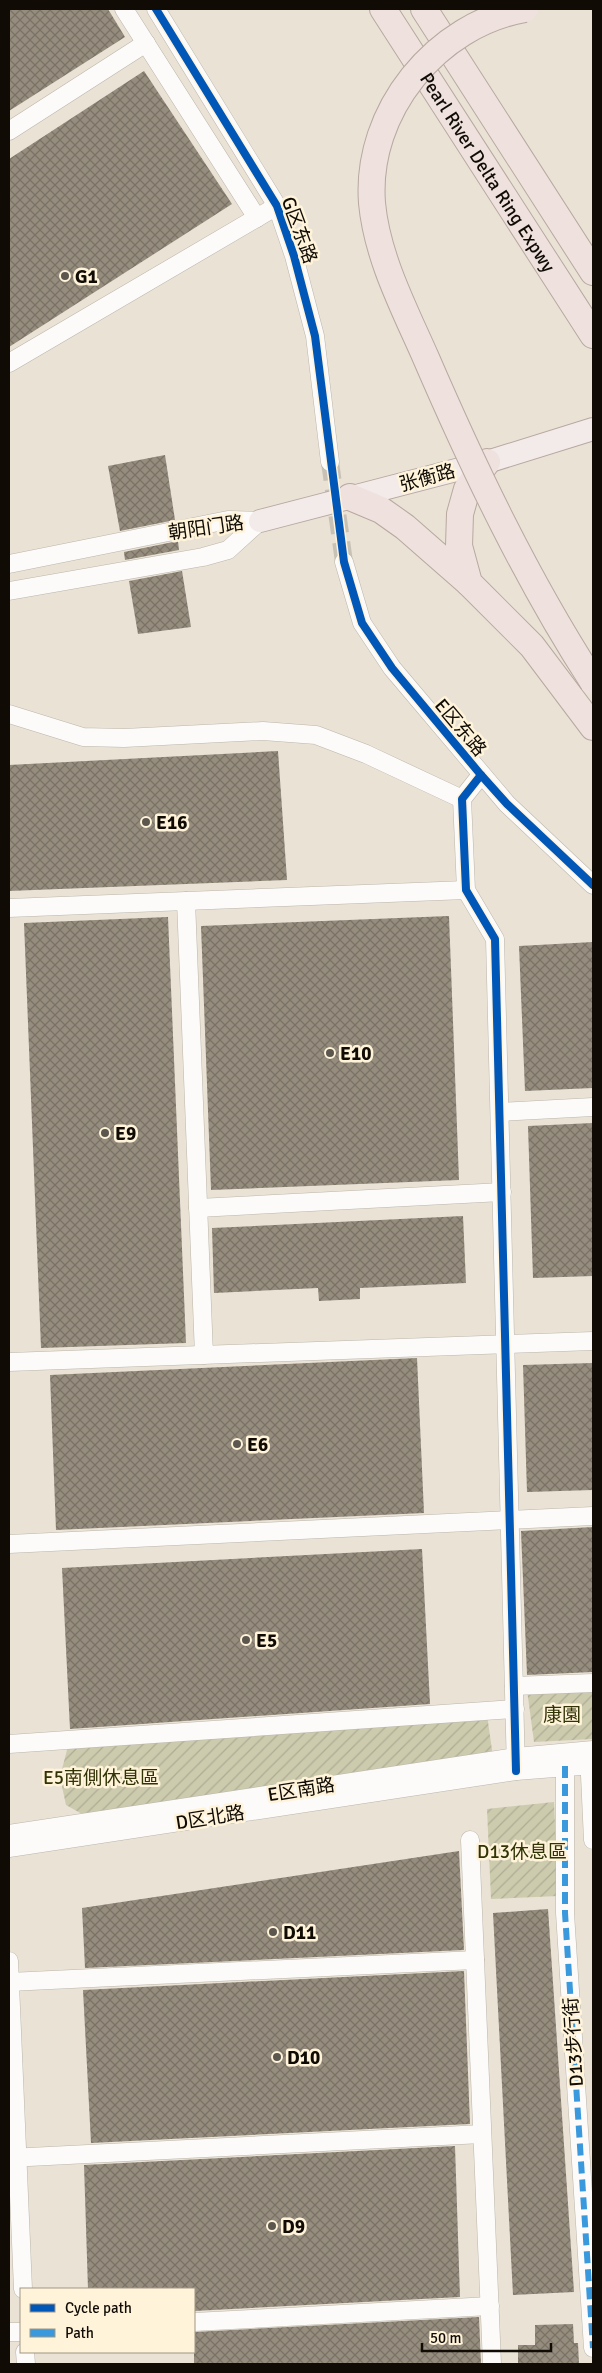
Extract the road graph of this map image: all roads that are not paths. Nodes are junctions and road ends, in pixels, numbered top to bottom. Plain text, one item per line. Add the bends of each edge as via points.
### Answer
1 (124, 9) edge
2 (156, 9) edge
3 (383, 9) edge
4 (424, 9) edge
5 (525, 9) edge
6 (146, 43) junction
7 (9, 131) edge
8 (277, 206) junction
9 (257, 218) junction
10 (593, 272) edge
11 (593, 335) edge
12 (9, 364) edge
13 (593, 429) edge
14 (330, 462) tunnel mouth
15 (487, 462) junction
16 (350, 497) junction
17 (260, 521) junction
18 (344, 562) tunnel mouth
19 (9, 564) edge
20 (469, 583) junction
21 (9, 591) edge
22 (593, 682) edge
23 (9, 714) edge
24 (593, 727) edge
25 (481, 775) junction
26 (462, 799) junction
27 (593, 885) edge
28 (466, 890) junction
29 (186, 901) junction
30 (9, 908) edge
31 (593, 1106) edge
32 (500, 1112) junction
33 (502, 1192) junction
34 (198, 1208) junction
35 (593, 1342) edge
36 (506, 1344) junction
37 (204, 1355) junction
38 (9, 1362) edge
39 (593, 1516) edge
40 (510, 1520) junction
41 (9, 1544) edge
42 (593, 1683) edge
43 (514, 1686) junction
44 (515, 1709) junction
45 (9, 1744) edge
46 (591, 1758) edge
47 (516, 1764) junction
48 (565, 1766) junction
49 (9, 1834) edge
50 (470, 1840) dead end
51 (593, 1840) edge
52 (9, 1848) edge
53 (475, 1960) junction
54 (9, 1961) edge
55 (9, 1982) edge
56 (482, 2134) junction
57 (13, 2157) edge
58 (23, 2288) edge
59 (490, 2306) junction
60 (195, 2322) edge
61 (593, 2348) edge
62 (492, 2364) edge

1 - 6 street
2 - 8 street, G区东路
3 - 11 highway, Pearl River Delta Ring Expwy
4 - 10 highway, Pearl River Delta Ring Expwy
5 - 22 highway, bridge via 471,28 433,54 407,83 384,126 374,167 372,202 379,244 394,286 453,420 520,557
6 - 7 street
6 - 9 street
8 - 9 street
8 - 14 street, G区东路 via 315,336
9 - 12 street
13 - 15 main road, 张衡路
15 - 16 main road, 张衡路
15 - 20 highway via 467,489 460,514 459,546
16 - 17 main road, 张衡路
16 - 20 highway via 381,510 405,527
17 - 19 street, 朝阳门路 via 228,520
17 - 21 street, 朝阳门路 via 228,550 203,557
18 - 25 street, E区东路 via 362,624 392,668
20 - 24 highway via 532,646
23 - 26 street via 83,737 263,731 316,736 366,754
25 - 26 street
25 - 27 street, E区东路
26 - 28 street
28 - 29 street
28 - 32 street via 495,939
29 - 30 street
29 - 34 street
31 - 32 street
32 - 33 street
33 - 34 street
33 - 36 street
34 - 37 street
35 - 36 street
36 - 37 street
36 - 40 street
37 - 38 street
39 - 40 street
40 - 41 street
40 - 43 street
42 - 43 street
43 - 44 street
44 - 45 street
44 - 47 street
46 - 47 street, E区南路
46 - 48 street, D区北路
46 - 51 street
47 - 48 street, D区北路
47 - 49 street, E区南路
47 - 52 street, D区北路
48 - 61 street, D13步行街 via 565,1913
50 - 53 street
53 - 55 street
53 - 56 street
54 - 55 street
55 - 57 street
56 - 57 street
56 - 59 street
57 - 58 street
59 - 60 street
59 - 62 street

